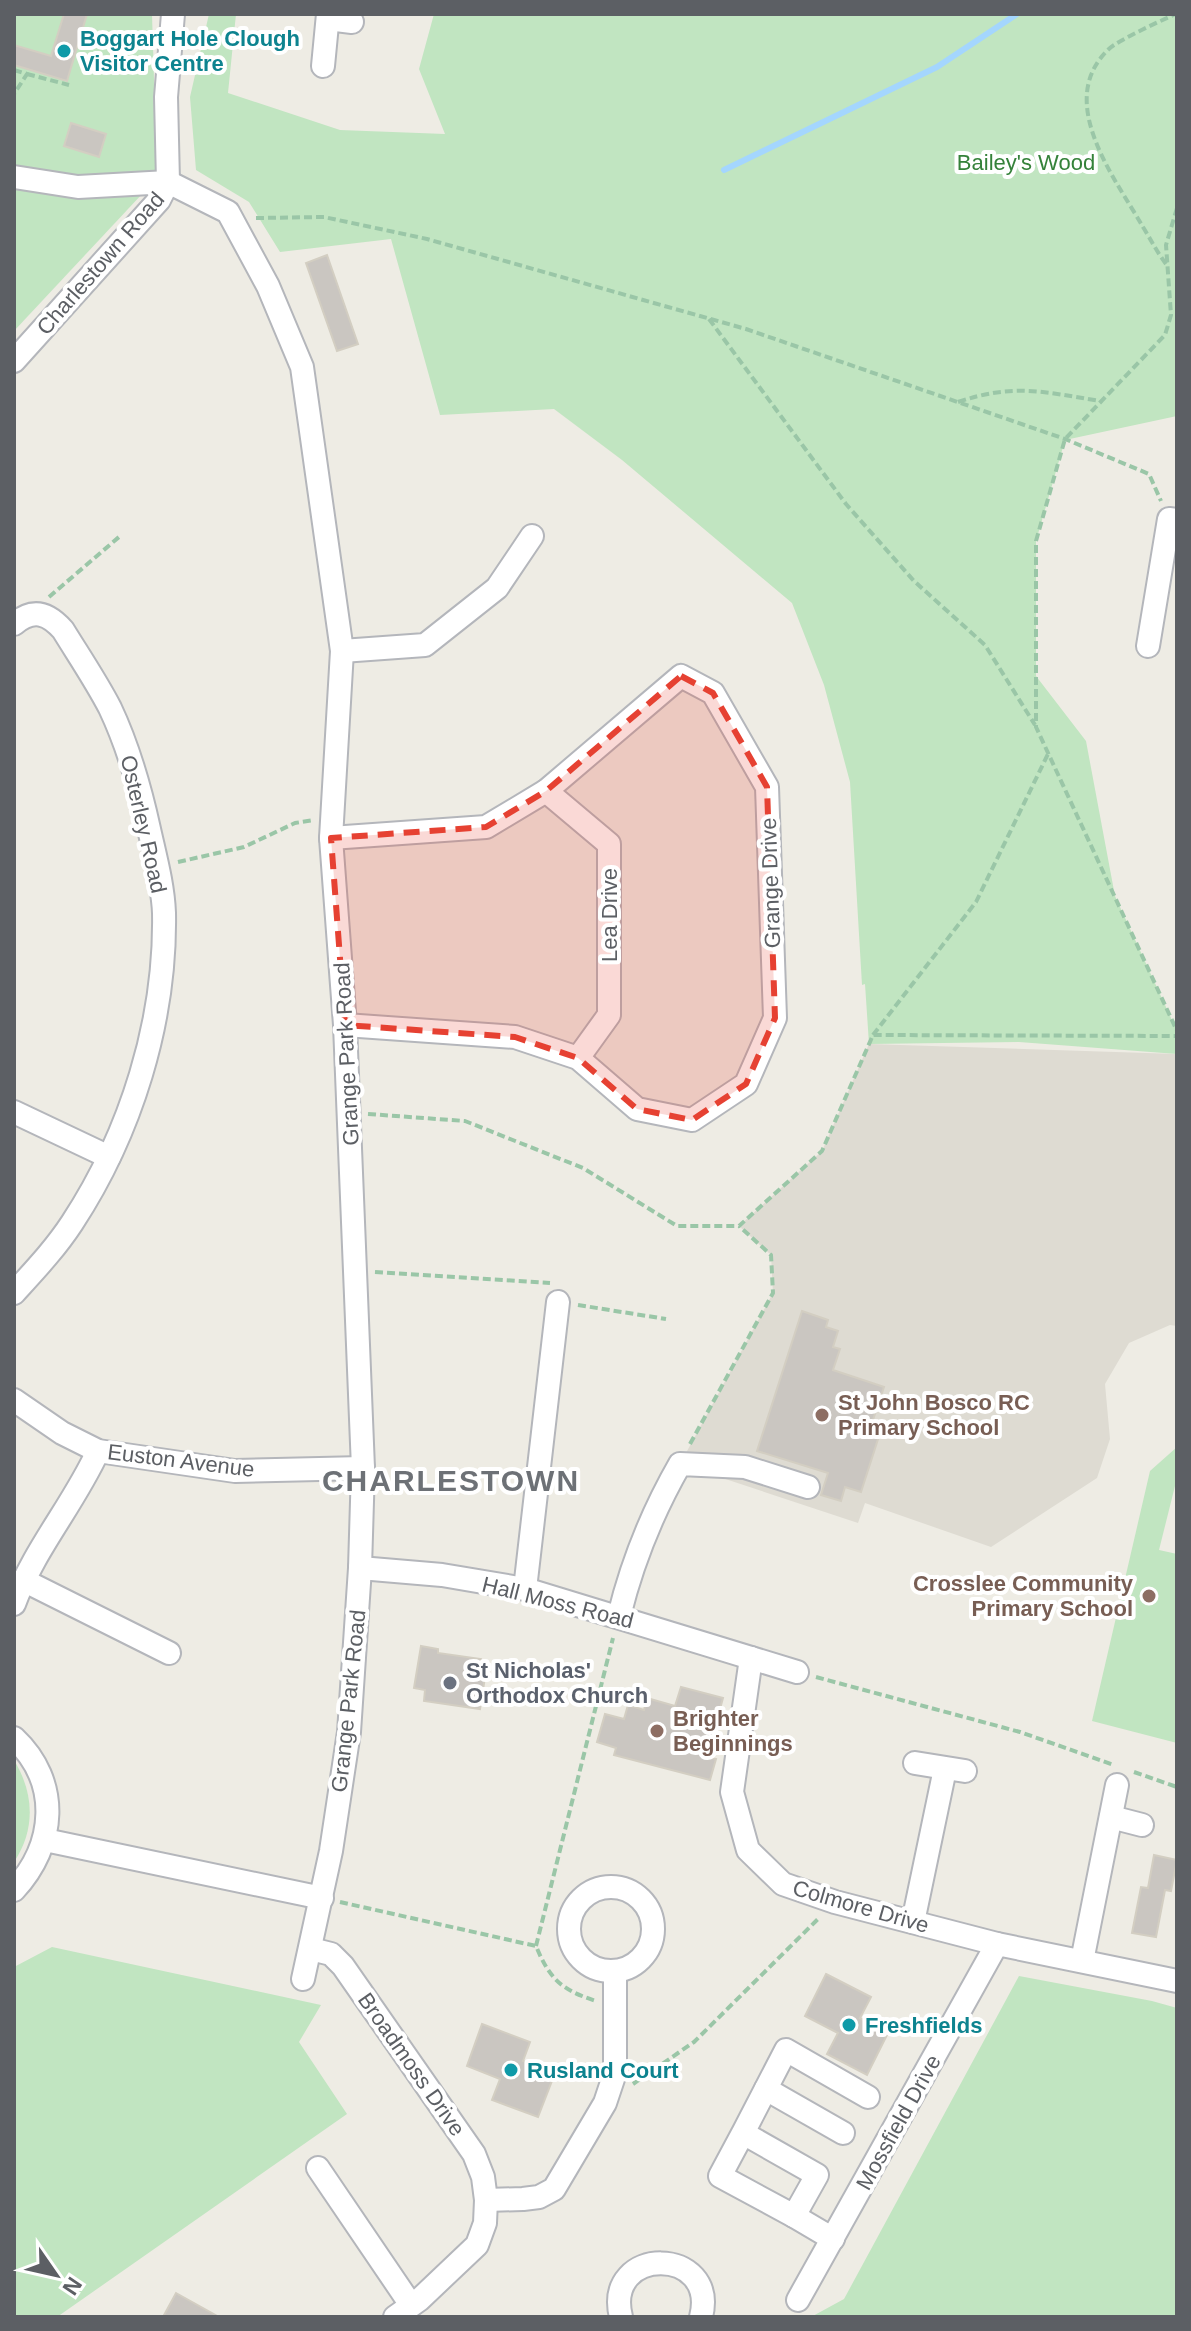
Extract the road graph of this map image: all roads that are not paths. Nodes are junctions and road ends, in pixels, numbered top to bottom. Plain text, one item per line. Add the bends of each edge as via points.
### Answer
1 (173, 14) edge
2 (328, 16) edge
3 (352, 22) dead end
4 (323, 66) dead end
5 (14, 177) edge
6 (168, 182) junction
7 (14, 361) edge
8 (1173, 520) edge
9 (532, 536) dead end
10 (14, 624) edge
11 (1148, 646) dead end
12 (342, 651) junction
13 (546, 791) junction
14 (331, 828) junction
15 (345, 1025) junction
16 (578, 1058) junction
17 (14, 1112) edge
18 (109, 1157) junction
19 (14, 1293) edge
20 (558, 1302) road end
21 (14, 1400) edge
22 (98, 1451) junction
23 (363, 1468) junction
24 (808, 1487) dead end
25 (360, 1568) junction
26 (23, 1580) junction
27 (525, 1589) junction
28 (14, 1604) edge
29 (619, 1616) junction
30 (169, 1653) dead end
31 (751, 1658) junction
32 (797, 1672) road end
33 (14, 1738) edge
34 (915, 1763) dead end
35 (1124, 1775) road end
36 (1111, 1817) junction
37 (1142, 1825) dead end
38 (45, 1840) junction
39 (14, 1890) edge
40 (322, 1898) junction
41 (913, 1922) junction
42 (997, 1944) junction
43 (311, 1949) junction
44 (1082, 1961) junction
45 (615, 1971) dead end
46 (303, 1979) dead end
47 (1177, 1981) edge
48 (766, 2089) junction
49 (868, 2097) dead end
50 (743, 2133) junction
51 (843, 2133) dead end
52 (318, 2168) dead end
53 (486, 2200) junction
54 (794, 2216) junction
55 (833, 2239) junction
56 (798, 2300) dead end
57 (403, 2311) edge
58 (621, 2317) edge
59 (701, 2317) edge

1 - 6 street, Charlestown Road via 166,97
2 - 3 street
2 - 4 street
5 - 6 street via 78,187
6 - 7 street, Charlestown Road via 159,200
6 - 12 street, Grange Park Road via 233,218 302,367
8 - 11 street
9 - 12 street via 497,588 425,645
10 - 18 street, Osterley Road via 41,613 63,630 109,708 135,773 157,866 164,911 152,1030 135,1094
12 - 14 street, Grange Park Road
13 - 14 street, Grange Drive via 486,827
13 - 16 street, Lea Drive via 609,844 609,1015
13 - 16 street, Grange Drive via 681,676 713,693 767,787 775,1018 746,1084 692,1120 637,1109
14 - 15 street, Grange Park Road
15 - 16 street, Grange Drive via 515,1037
15 - 23 street, Grange Park Road
17 - 18 street
18 - 19 street, Osterley Road via 71,1225
20 - 27 street
21 - 22 street, Euston Avenue
22 - 23 street, Euston Avenue via 235,1471
22 - 26 street
23 - 25 street, Grange Park Road
24 - 29 street via 745,1467 680,1464 662,1494
25 - 27 street, Hall Moss Road
25 - 40 street, Grange Park Road via 349,1732
26 - 28 street
26 - 30 street
27 - 29 street, Hall Moss Road
29 - 31 street, Hall Moss Road
31 - 32 street, Hall Moss Road
31 - 41 street, Colmore Drive via 732,1792 748,1850 783,1884
33 - 38 street via 42,1780
34 - 41 street via 955,1770
35 - 36 street
36 - 37 street
36 - 44 street
38 - 39 street
38 - 40 street
40 - 43 street, Grange Park Road
41 - 42 street, Colmore Drive
42 - 44 street, Colmore Drive
42 - 55 street, Mossfield Drive
43 - 46 street, Grange Park Road
43 - 53 street, Broadmoss Drive via 327,1952 343,1966 466,2142 483,2177
44 - 47 street, Colmore Drive
45 - 53 street via 615,2073 605,2103 554,2189 539,2197
48 - 49 street via 786,2050
48 - 50 street
48 - 51 street
50 - 54 street via 817,2175
50 - 54 street via 720,2176
52 - 57 street
53 - 57 street, Broadmoss Drive via 477,2245
54 - 55 street
55 - 56 street, Mossfield Drive
58 - 59 street via 620,2293 626,2280 636,2269 664,2262 689,2272 697,2283

